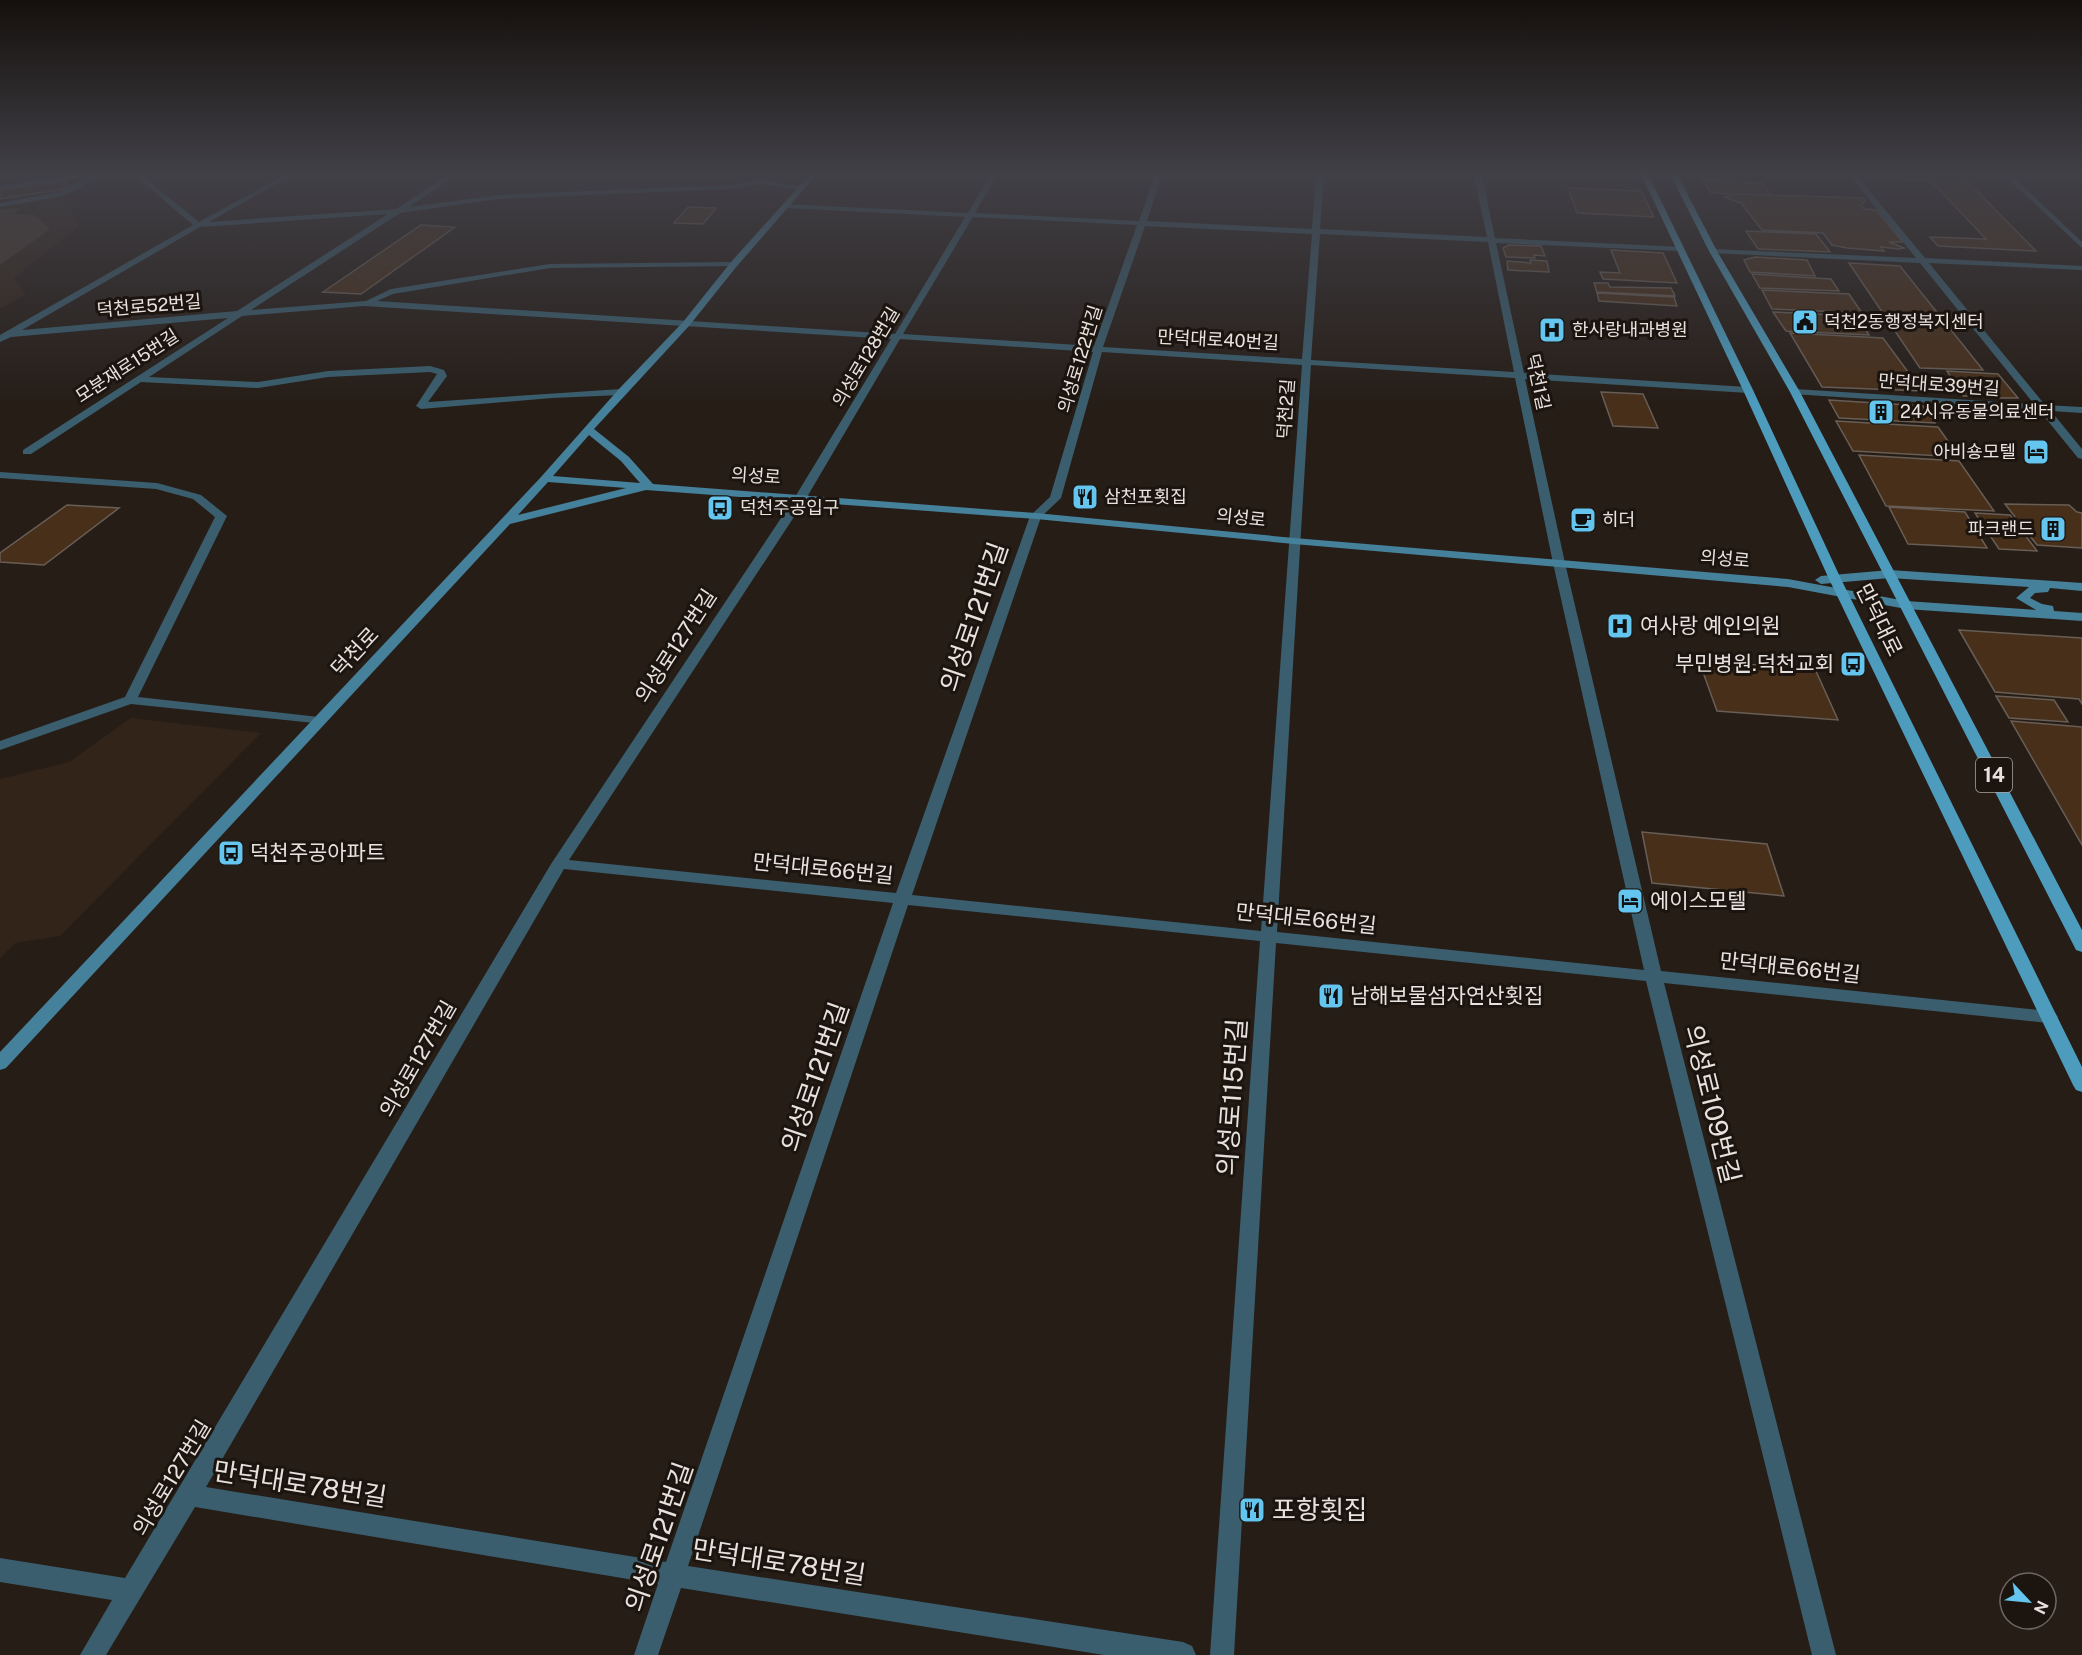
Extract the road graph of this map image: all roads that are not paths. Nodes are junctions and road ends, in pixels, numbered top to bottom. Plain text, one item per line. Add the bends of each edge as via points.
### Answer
1 (156, 249) edge
2 (338, 249) edge
3 (747, 249) edge
4 (949, 249) edge
5 (1133, 249) edge
6 (1315, 249) edge
7 (1493, 249) edge
8 (1680, 249) edge
9 (1912, 249) edge
10 (1713, 251) joint
11 (1922, 261) junction
12 (734, 264) junction
13 (2082, 268) edge
14 (364, 303) junction
15 (235, 315) junction
16 (686, 324) junction
17 (10, 334) junction
18 (897, 338) junction
19 (0, 339) edge
20 (1098, 349) junction
21 (1306, 362) junction
22 (1520, 376) junction
23 (139, 379) junction
24 (1748, 390) junction
25 (621, 392) junction
26 (1795, 392) junction
27 (2042, 407) junction
28 (2082, 410) edge
29 (588, 430) junction
30 (27, 452) dead end
31 (2082, 456) edge
32 (0, 475) edge
33 (546, 479) junction
34 (649, 486) junction
35 (801, 497) junction
36 (1036, 516) junction
37 (507, 521) junction
38 (1294, 542) junction
39 (1559, 563) junction
40 (1890, 574) junction
41 (1835, 579) junction
42 (1788, 583) junction
43 (2068, 586) junction
44 (2082, 587) edge
45 (1843, 593) junction
46 (1906, 605) junction
47 (2082, 617) edge
48 (130, 700) junction
49 (319, 721) junction
50 (0, 746) edge
51 (559, 864) junction
52 (902, 900) junction
53 (1268, 938) junction
54 (2082, 946) edge
55 (1654, 978) junction
56 (2049, 1017) junction
57 (0, 1063) edge
58 (2082, 1085) edge
59 (189, 1495) junction
60 (0, 1570) edge
61 (673, 1575) junction
62 (131, 1591) junction
63 (92, 1655) edge
64 (646, 1655) edge
65 (1183, 1655) edge
66 (1222, 1655) edge
67 (1824, 1655) edge

1 - 17 street
2 - 15 street, 모분재로15번길
3 - 12 main road, 덕천로
4 - 18 street, 의성로128번길
5 - 20 street, 의성로122번길
6 - 21 street, 덕천2길
7 - 22 street, 덕천1길
8 - 24 main road, 만덕대로
9 - 11 street
10 - 11 street
10 - 26 main road, 만덕대로 / 14
11 - 13 street
11 - 27 street
12 - 14 street via 550,266 391,292
12 - 16 main road, 덕천로
14 - 15 street, 덕천로52번길
14 - 16 street, 덕천로52번길
15 - 17 street, 덕천로52번길
15 - 23 street, 모분재로15번길
16 - 18 street, 만덕대로40번길
16 - 25 main road, 덕천로
17 - 19 street
18 - 20 street, 만덕대로40번길
18 - 35 street, 의성로128번길
20 - 21 street, 만덕대로40번길
20 - 36 street, 의성로122번길 via 1055,498
21 - 22 street, 만덕대로40번길
21 - 38 street, 덕천2길
22 - 24 street, 만덕대로40번길
22 - 39 street, 덕천1길
23 - 25 street via 258,385 328,374 430,369 441,372 421,406
23 - 30 street, 모분재로15번길
24 - 41 main road, 만덕대로
25 - 29 main road, 덕천로
26 - 27 street, 만덕대로39번길
26 - 40 main road, 만덕대로 / 14
27 - 28 street, 만덕대로39번길
27 - 31 street
29 - 33 main road, 덕천로
29 - 34 main road via 626,459
32 - 48 street via 157,486 197,498 221,516
33 - 34 main road, 의성로
33 - 37 main road, 덕천로
34 - 35 main road, 의성로
34 - 37 main road
35 - 36 main road, 의성로
35 - 51 street, 의성로127번길
36 - 38 main road, 의성로
36 - 52 street, 의성로121번길
37 - 49 main road, 덕천로
38 - 39 main road, 의성로
38 - 53 street, 의성로115번길
39 - 42 main road, 의성로
39 - 55 street, 의성로109번길
40 - 41 main road, 의성로
40 - 43 main road, 의성로
40 - 46 main road, 만덕대로 / 14
41 - 42 main road, 의성로
41 - 45 main road, 만덕대로
42 - 45 main road, 의성로
43 - 44 main road, 의성로
43 - 47 main road via 2032,590 2022,598 2038,607
45 - 46 main road, 의성로
45 - 56 main road, 만덕대로
46 - 47 main road, 의성로
46 - 54 main road, 만덕대로 / 14
48 - 49 street
48 - 50 street
49 - 57 main road, 덕천로
51 - 52 street, 만덕대로66번길
51 - 59 street, 의성로127번길
52 - 53 street, 만덕대로66번길
52 - 61 street, 의성로121번길
53 - 55 street, 만덕대로66번길
53 - 66 street, 의성로115번길
55 - 56 street, 만덕대로66번길
55 - 67 street, 의성로109번길
56 - 58 main road, 만덕대로
59 - 61 street, 만덕대로78번길
59 - 62 street, 의성로127번길
60 - 62 street
61 - 64 street, 의성로121번길
61 - 65 street, 만덕대로78번길
62 - 63 street, 의성로127번길

